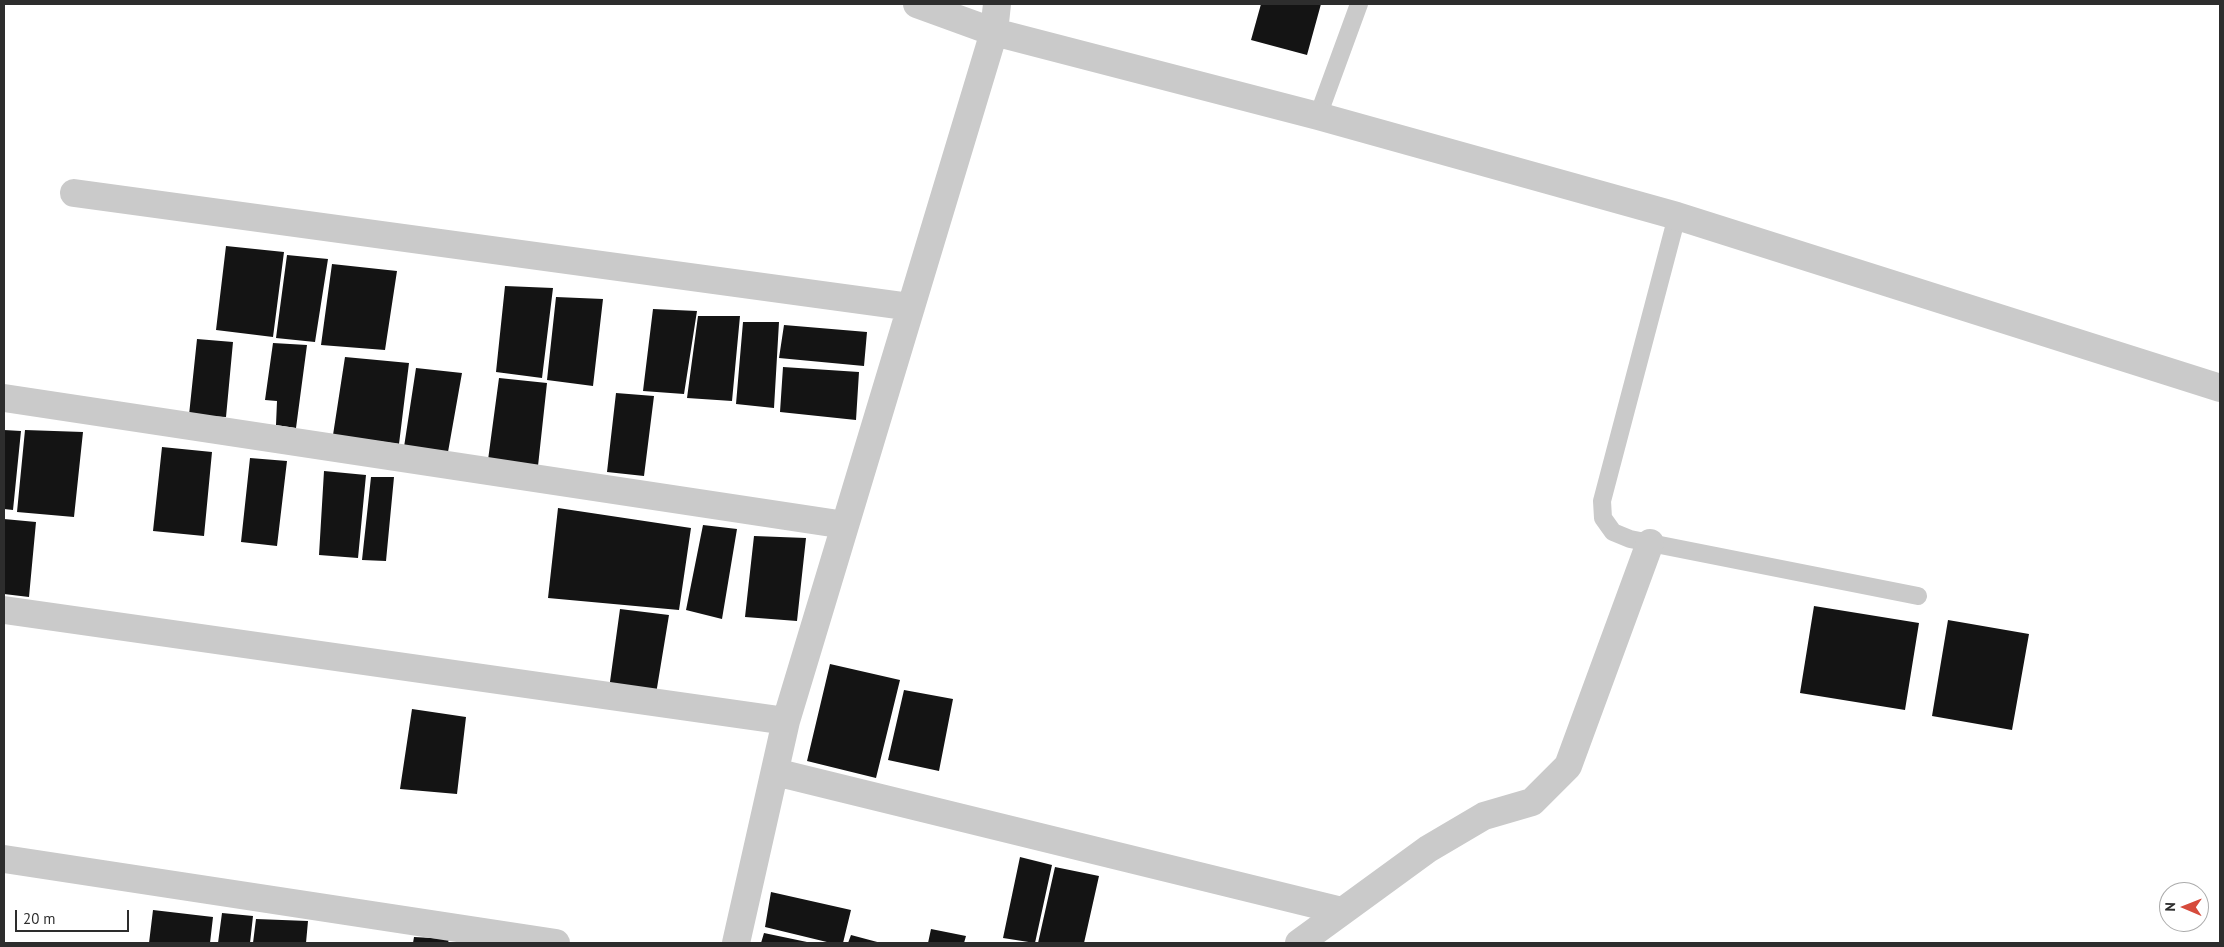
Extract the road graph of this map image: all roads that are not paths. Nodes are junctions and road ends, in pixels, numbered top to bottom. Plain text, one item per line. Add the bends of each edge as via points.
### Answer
1 (916, 4) edge
2 (997, 4) edge
3 (1359, 4) edge
4 (994, 32) junction
5 (1318, 116) junction
6 (74, 193) dead end
7 (1677, 216) junction
8 (911, 307) junction
9 (2220, 388) edge
10 (4, 398) edge
11 (845, 525) junction
12 (1650, 543) junction
13 (1918, 596) dead end
14 (4, 610) edge
15 (786, 721) junction
16 (775, 772) junction
17 (4, 859) edge
18 (1342, 911) junction
19 (556, 943) edge
20 (736, 943) edge
21 (1298, 943) edge

1 - 4 street
2 - 4 street
3 - 5 lane
4 - 5 street
4 - 8 street
5 - 7 street
6 - 8 street
7 - 9 street
7 - 12 lane via 1602,501 1604,518 1613,532
8 - 11 street
10 - 11 street
11 - 15 street
12 - 13 lane
12 - 18 street via 1568,766 1532,802 1484,816 1428,849
14 - 15 street
15 - 16 street
16 - 18 street
16 - 20 street
17 - 19 street
18 - 21 street

